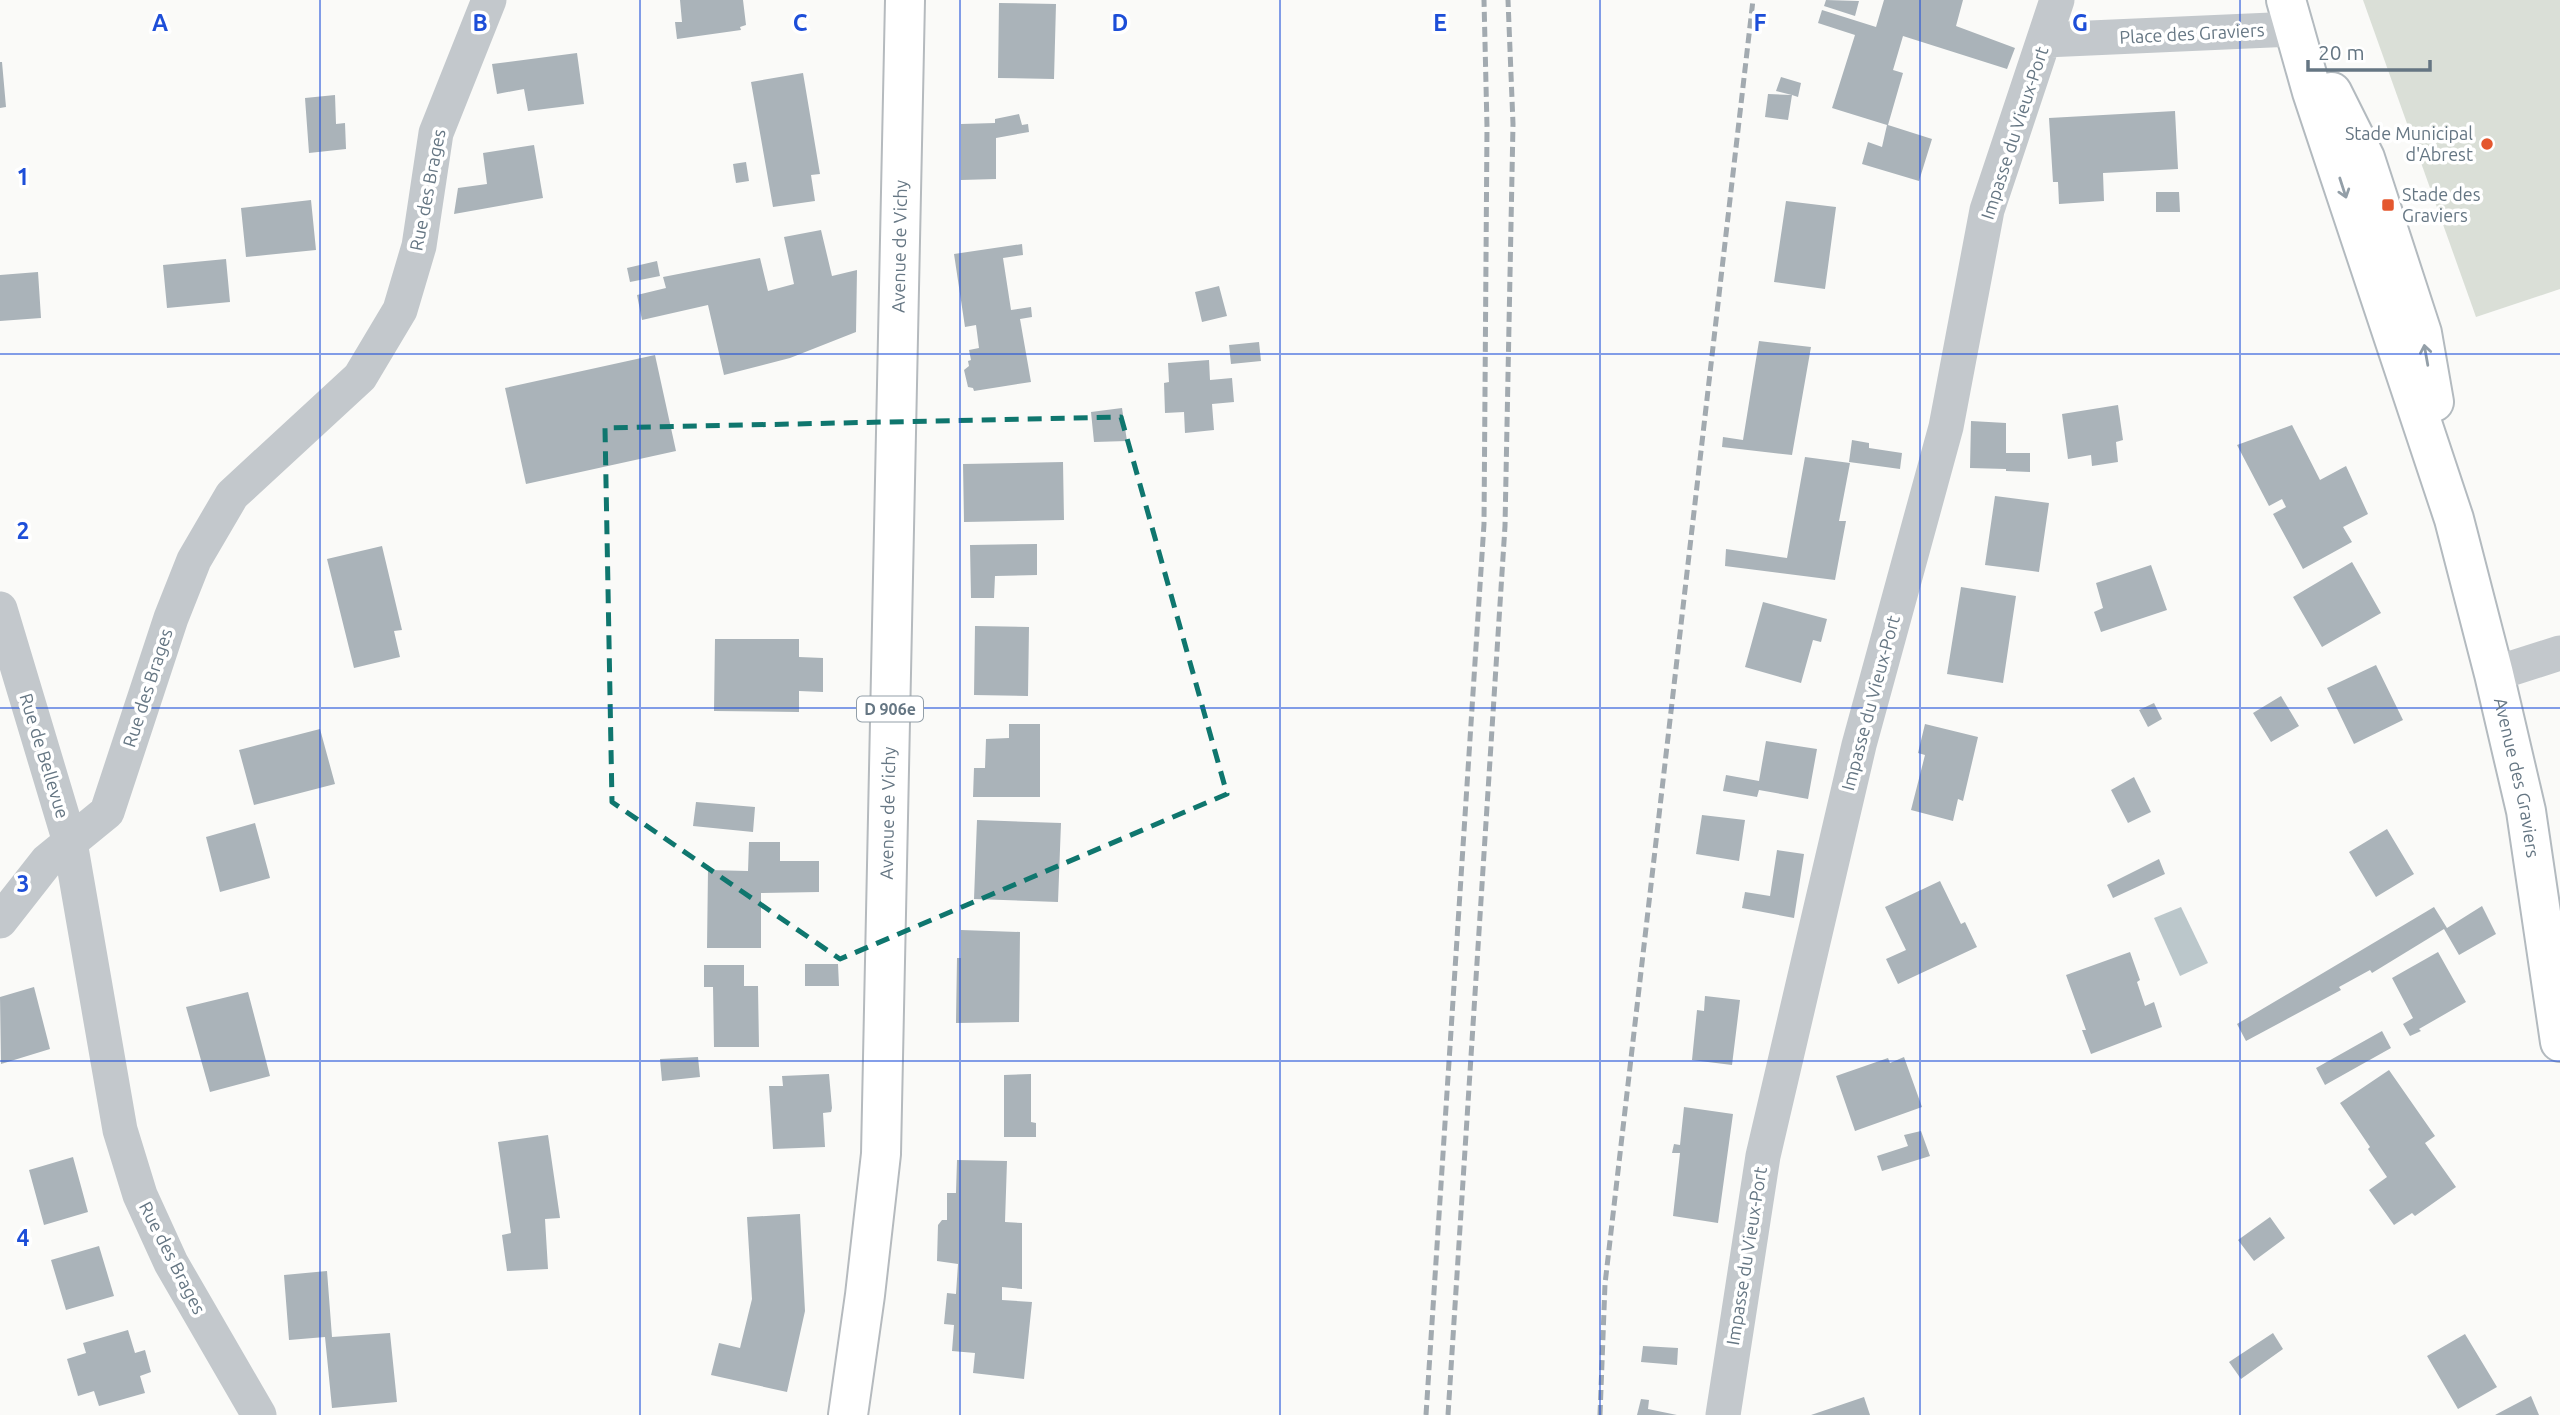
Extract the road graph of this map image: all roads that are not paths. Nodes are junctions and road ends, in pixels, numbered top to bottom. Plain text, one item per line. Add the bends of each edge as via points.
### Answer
1 (489, 0) edge
2 (905, 0) edge
3 (2057, 0) edge
4 (2291, 14) edge
5 (2045, 40) junction
6 (0, 609) edge
7 (2560, 653) edge
8 (2494, 674) junction
9 (70, 842) junction
10 (0, 921) edge
11 (2560, 1042) edge
12 (259, 1415) edge
13 (848, 1415) edge
14 (1723, 1415) edge

1 - 9 street, Rue des Brages via 436,133 419,246 400,310 360,377 232,495 194,560 171,618 107,812
2 - 13 main road, Avenue de Vichy / D 906e via 881,1154
3 - 5 street, Impasse du Vieux-Port
4 - 5 street, Place des Graviers
4 - 8 main road, Avenue des Graviers via 2312,92 2454,519
5 - 14 street, Impasse du Vieux-Port via 1987,210 1946,427 1852,771 1763,1156
6 - 9 street, Rue de Bellevue
7 - 8 street
8 - 11 main road, Avenue des Graviers via 2526,811
9 - 10 street, Rue de Bellevue via 47,861
9 - 12 street, Rue des Brages via 120,1130 141,1195 171,1263

